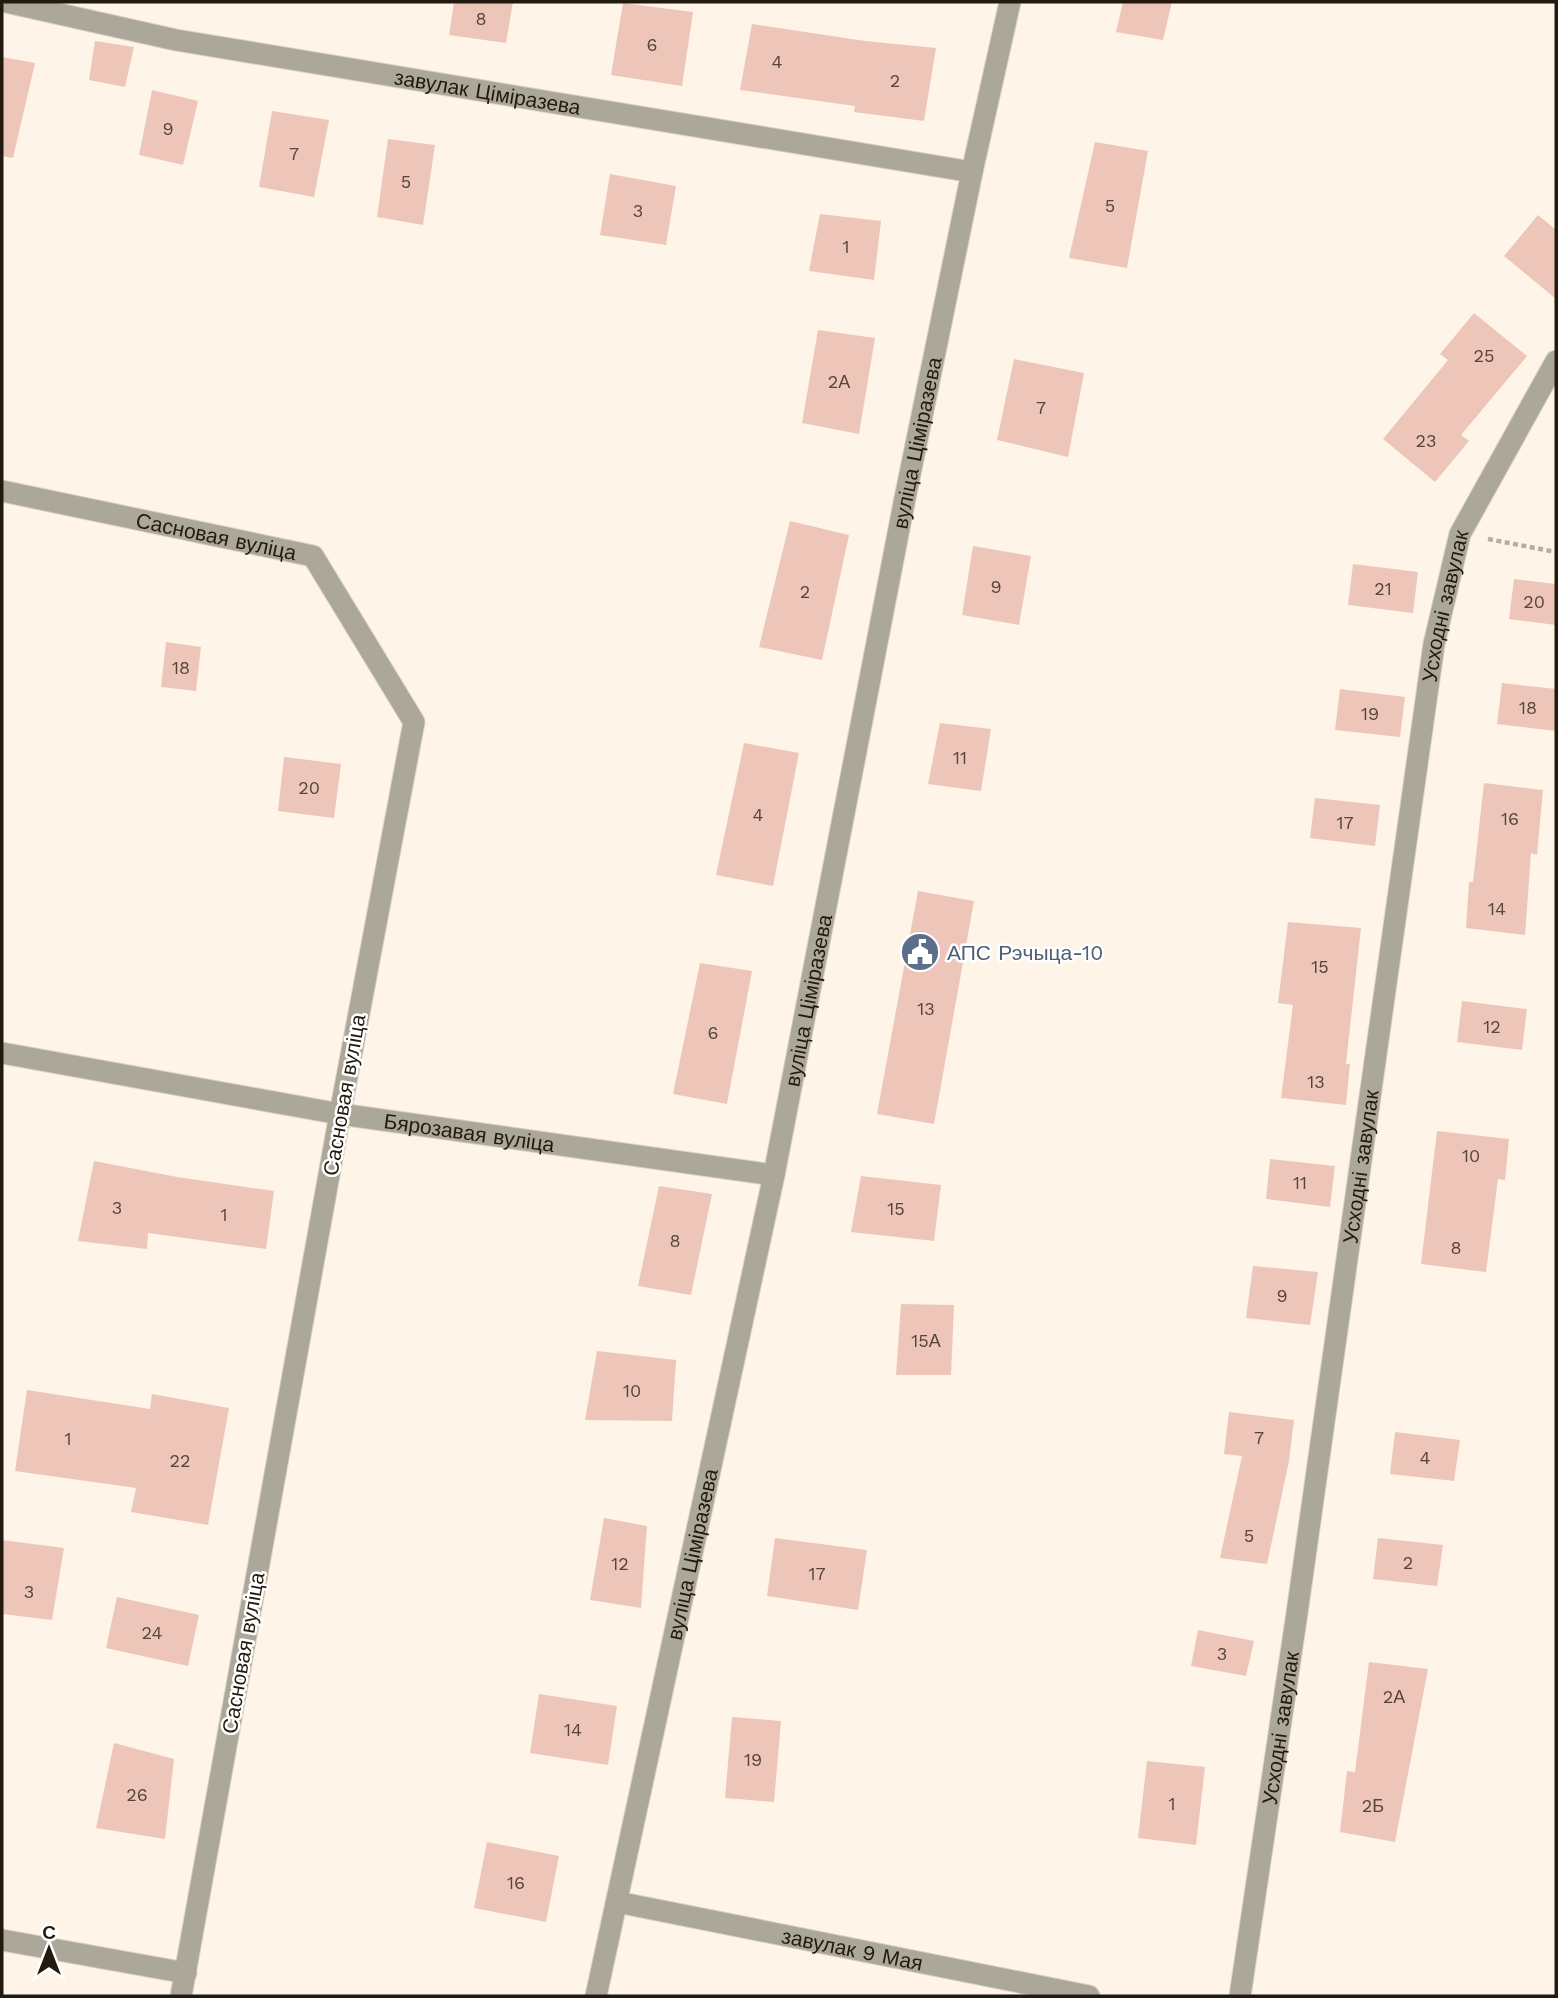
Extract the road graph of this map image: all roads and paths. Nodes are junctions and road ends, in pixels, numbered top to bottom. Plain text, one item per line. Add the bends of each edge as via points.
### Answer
1 (6, 2) edge
2 (1010, 2) edge
3 (972, 172) junction
4 (1556, 361) edge
5 (2, 491) edge
6 (1460, 534) junction
7 (1556, 552) edge
8 (3, 1058) edge
9 (340, 1114) junction
10 (774, 1175) junction
11 (617, 1902) junction
12 (2, 1940) edge
13 (186, 1973) junction
14 (181, 1996) edge
15 (596, 1996) edge
16 (1089, 1996) edge
17 (1240, 1996) edge

1 - 3 street, завулак Ціміразева via 176,40
2 - 3 street, вуліца Ціміразева
3 - 10 street, вуліца Ціміразева
4 - 6 street, Усходні завулак
5 - 9 street, Сасновая вуліца via 313,556 414,722
6 - 7 path
6 - 17 street, Усходні завулак via 1434,644
8 - 9 street, Бярозавая вуліца
9 - 10 street, Бярозавая вуліца
9 - 13 street, Сасновая вуліца
10 - 11 street, вуліца Ціміразева
11 - 15 street, вуліца Ціміразева
11 - 16 street, завулак 9 Мая
12 - 13 street
13 - 14 street, Сасновая вуліца

